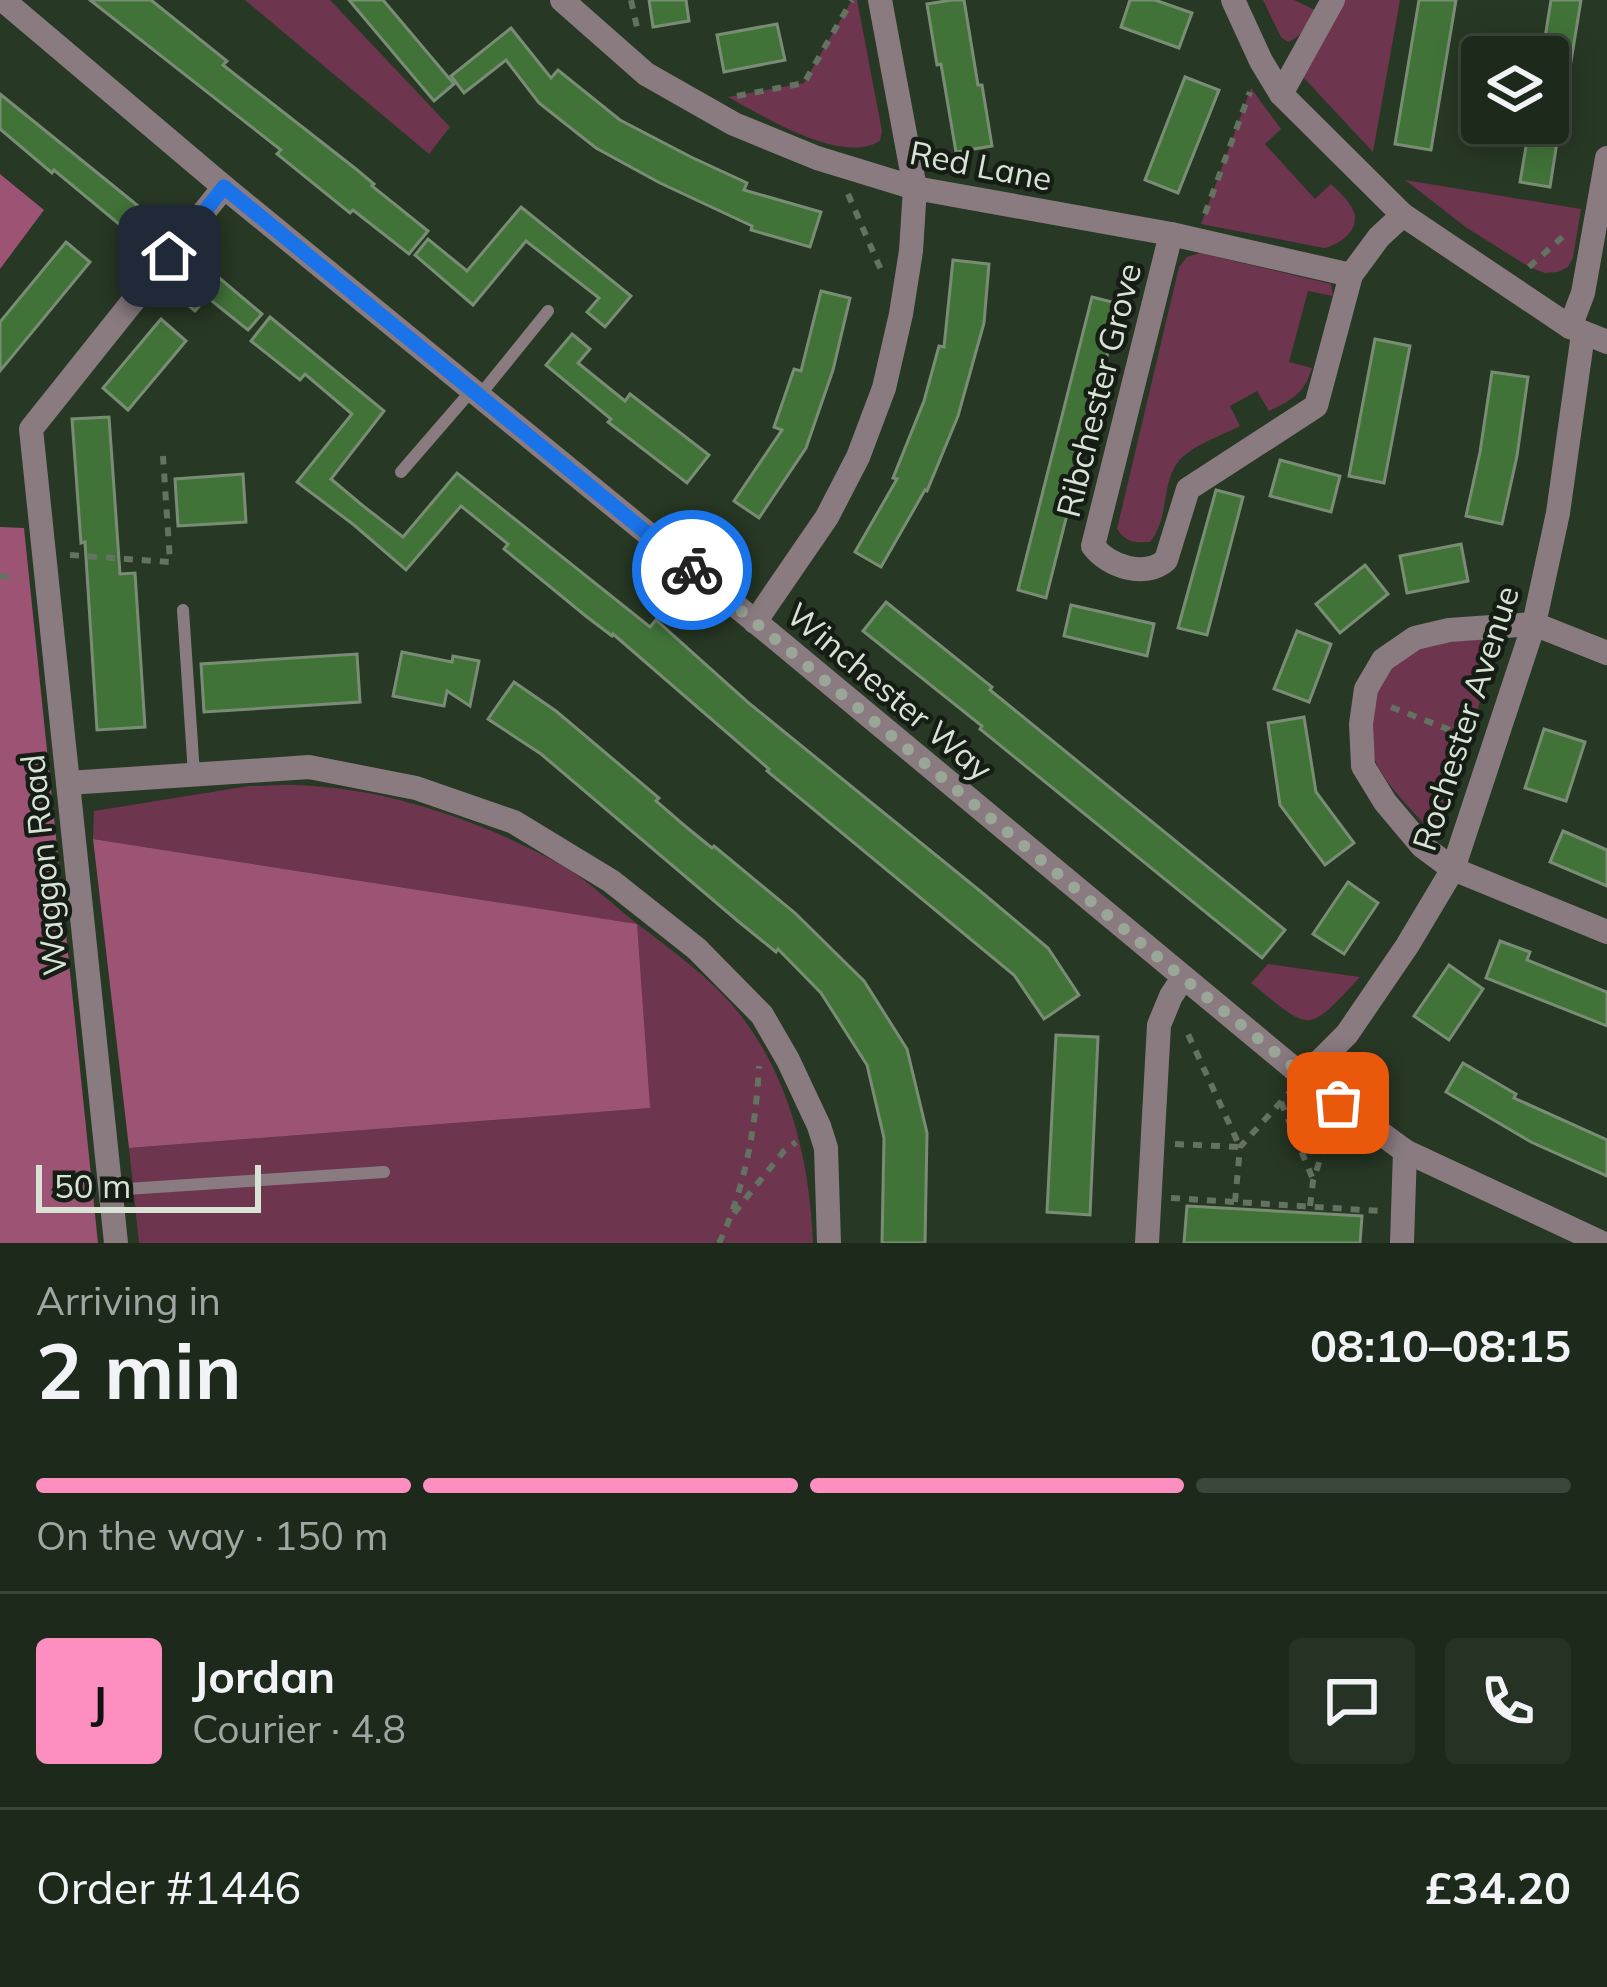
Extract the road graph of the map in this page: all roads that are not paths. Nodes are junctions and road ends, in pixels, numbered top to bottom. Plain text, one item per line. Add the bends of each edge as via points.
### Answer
1 (3, 0) edge
2 (562, 0) edge
3 (880, 0) edge
4 (1233, 0) edge
5 (1334, 0) edge
6 (1281, 94) junction
7 (1607, 158) edge
8 (224, 187) junction
9 (915, 188) junction
10 (1403, 214) junction
11 (1183, 237) junction
12 (1351, 275) junction
13 (548, 311) dead end
14 (1586, 334) edge
15 (476, 393) junction
16 (401, 472) dead end
17 (183, 610) dead end
18 (755, 622) junction
19 (1534, 624) junction
20 (1607, 653) edge
21 (194, 775) junction
22 (68, 783) junction
23 (1453, 869) junction
24 (1607, 932) edge
25 (1177, 987) junction
26 (1304, 1077) junction
27 (1405, 1151) junction
28 (384, 1172) dead end
29 (111, 1190) junction
30 (116, 1243) edge
31 (830, 1243) edge
32 (1147, 1243) edge
33 (1402, 1243) edge
34 (1602, 1243) edge

1 - 8 street, Winchester Way
2 - 9 street, Red Lane via 646,74 734,124
3 - 9 street
4 - 6 street
5 - 6 street
6 - 10 street
7 - 14 street, Rochester Avenue via 1583,293
8 - 15 street, Winchester Way
8 - 22 street, Waggon Road via 31,429
9 - 11 street, Red Lane
9 - 18 street via 884,388 827,517
10 - 12 street
10 - 14 street
11 - 12 street, Red Lane
11 - 12 street, Ribchester Grove via 1093,546 1103,560 1145,571 1166,560 1188,489 1316,406
13 - 15 lane
14 - 19 street, Rochester Avenue
15 - 16 lane
15 - 18 street, Winchester Way
17 - 21 lane
18 - 25 street, Winchester Way
19 - 20 street
19 - 23 street, Rochester Avenue
19 - 23 street via 1415,638 1383,660 1366,689 1363,766 1422,846
21 - 22 street
21 - 31 street via 309,767 416,788 514,822 611,881 697,949 762,1015 826,1148
22 - 29 street, Waggon Road
23 - 24 street
23 - 26 street, Rochester Avenue via 1347,1034
25 - 26 street, Winchester Way
25 - 32 street via 1159,1025
26 - 27 street, Winchester Way
27 - 33 street
27 - 34 street, Winchester Way
28 - 29 lane
29 - 30 street, Waggon Road

